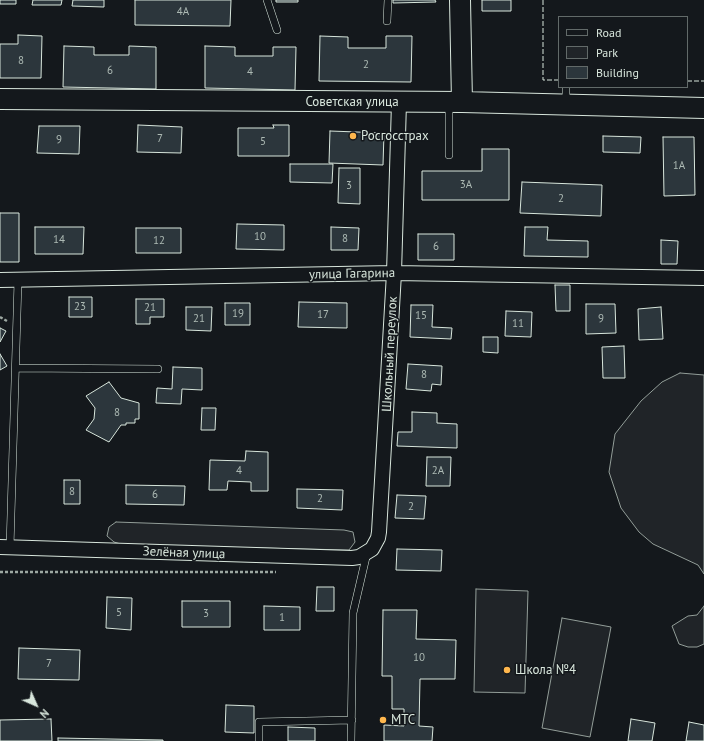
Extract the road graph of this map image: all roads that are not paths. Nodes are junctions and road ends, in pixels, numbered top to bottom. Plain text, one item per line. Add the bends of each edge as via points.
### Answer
1 (267, 0) edge
2 (388, 0) edge
3 (460, 0) edge
4 (388, 21) dead end
5 (277, 30) dead end
6 (566, 96) edge
7 (0, 99) edge
8 (399, 102) junction
9 (456, 102) junction
10 (704, 108) edge
11 (449, 155) dead end
12 (394, 273) junction
13 (704, 278) edge
14 (0, 280) edge
15 (18, 280) junction
16 (16, 368) junction
17 (158, 369) dead end
18 (5, 547) edge
19 (367, 553) junction
20 (352, 720) junction
21 (259, 741) edge
22 (351, 741) edge

1 - 5 lane
2 - 4 lane
3 - 9 street
6 - 9 street, Советская улица
6 - 10 street, Советская улица
7 - 8 street, Советская улица
8 - 9 street, Советская улица
8 - 12 street, Школьный переулок
9 - 11 lane
12 - 13 street, улица Гагарина
12 - 15 street, улица Гагарина
12 - 19 street, Школьный переулок via 379,532 375,545
14 - 15 street, улица Гагарина
15 - 16 lane
16 - 17 lane
16 - 18 lane
18 - 19 street, Зелёная улица via 352,558
19 - 20 lane via 352,613
20 - 21 lane via 259,722
20 - 22 lane

